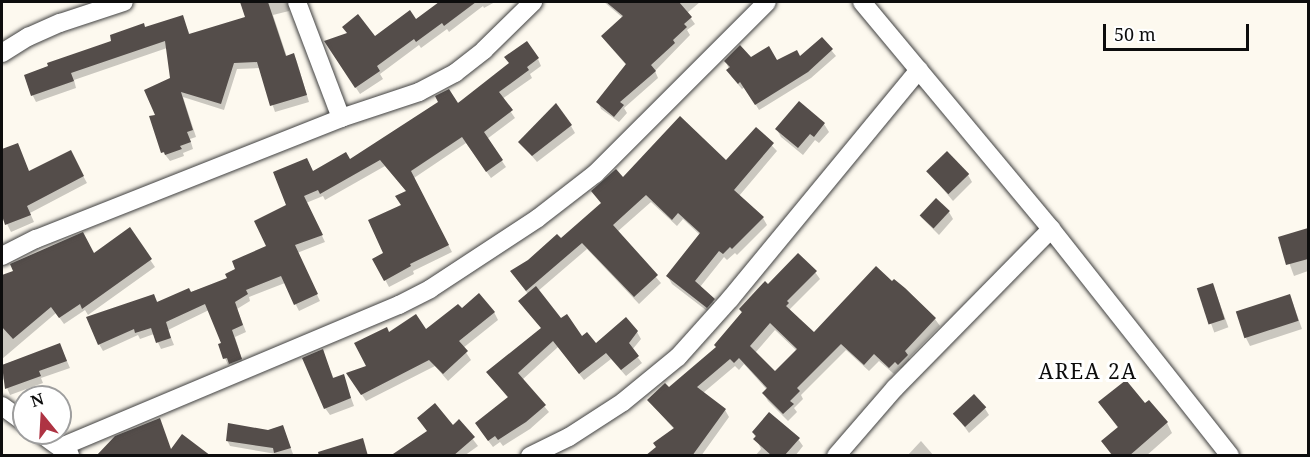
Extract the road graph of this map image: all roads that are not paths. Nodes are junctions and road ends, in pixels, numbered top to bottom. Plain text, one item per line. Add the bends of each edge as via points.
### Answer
1 (124, 2) edge
2 (297, 2) edge
3 (533, 2) edge
4 (767, 2) edge
5 (862, 2) edge
6 (2, 54) edge
7 (919, 70) junction
8 (341, 118) junction
9 (1051, 229) junction
10 (2, 256) edge
11 (66, 451) edge
12 (530, 456) edge
13 (836, 456) edge
14 (1230, 456) edge

1 - 6 street via 60,23
2 - 8 street
3 - 8 street via 455,73 419,92
4 - 11 street via 595,174 538,218 440,283 399,305
5 - 7 street
7 - 9 street
7 - 12 street via 678,357 623,402 569,437
8 - 10 street
9 - 13 street via 896,388
9 - 14 street

